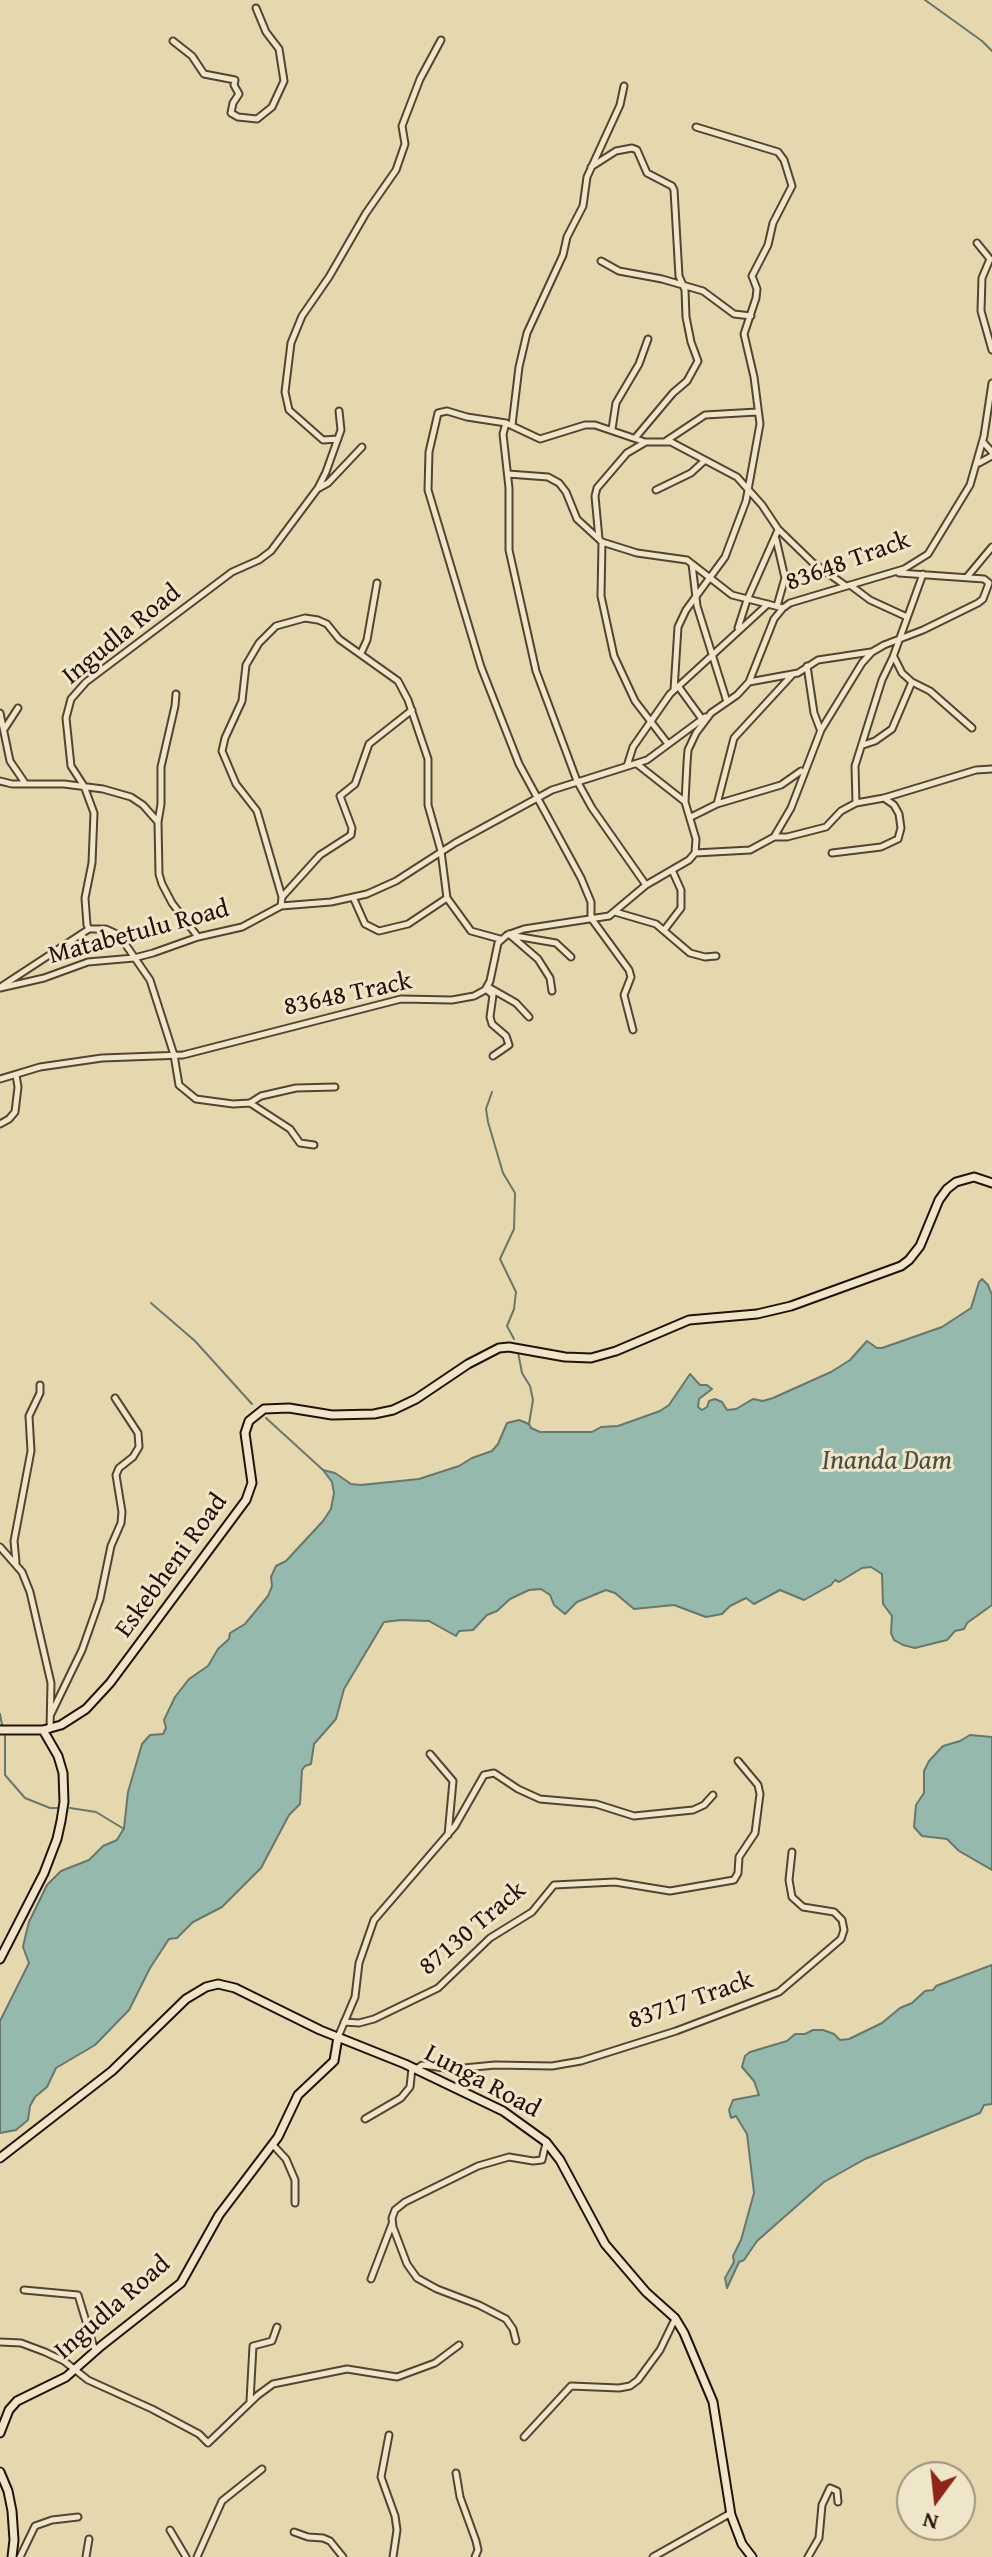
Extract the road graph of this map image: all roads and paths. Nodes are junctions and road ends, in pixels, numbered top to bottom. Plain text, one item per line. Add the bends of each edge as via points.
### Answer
1 (256, 8) dead end
2 (441, 40) dead end
3 (173, 41) dead end
4 (624, 86) dead end
5 (696, 127) dead end
6 (591, 167) junction
7 (977, 243) dead end
8 (601, 261) dead end
9 (681, 285) junction
10 (751, 316) junction
11 (648, 339) dead end
12 (992, 350) edge
13 (992, 383) edge
14 (339, 411) dead end
15 (757, 412) junction
16 (509, 424) junction
17 (612, 429) junction
18 (636, 437) junction
19 (338, 439) junction
20 (666, 441) junction
21 (645, 442) junction
22 (983, 442) junction
23 (362, 447) dead end
24 (992, 454) edge
25 (703, 462) junction
26 (977, 465) junction
27 (508, 474) junction
28 (747, 487) junction
29 (318, 488) junction
30 (656, 490) dead end
31 (778, 529) junction
32 (776, 538) junction
33 (600, 541) junction
34 (992, 547) edge
35 (692, 562) junction
36 (893, 572) junction
37 (923, 574) junction
38 (711, 578) junction
39 (966, 578) junction
40 (377, 583) dead end
41 (848, 586) junction
42 (696, 598) junction
43 (747, 600) junction
44 (769, 603) junction
45 (780, 607) junction
46 (907, 617) junction
47 (737, 632) junction
48 (900, 637) junction
49 (872, 652) junction
50 (361, 653) junction
51 (712, 656) junction
52 (893, 657) junction
53 (807, 666) junction
54 (792, 675) junction
55 (749, 682) junction
56 (912, 682) junction
57 (676, 688) junction
58 (176, 694) dead end
59 (727, 702) junction
60 (18, 708) dead end
61 (412, 710) junction
62 (0, 713) edge
63 (711, 713) junction
64 (702, 719) junction
65 (653, 722) junction
66 (972, 728) dead end
67 (5, 729) junction
68 (821, 730) junction
69 (668, 744) junction
70 (863, 745) junction
71 (637, 764) junction
72 (807, 764) junction
73 (627, 767) junction
74 (992, 769) edge
75 (0, 781) edge
76 (577, 781) junction
77 (26, 784) junction
78 (84, 786) junction
79 (884, 798) junction
80 (536, 799) junction
81 (685, 802) junction
82 (856, 803) junction
83 (717, 804) junction
84 (691, 817) junction
85 (158, 822) junction
86 (774, 837) junction
87 (441, 851) junction
88 (695, 853) junction
89 (832, 853) dead end
90 (672, 870) junction
91 (646, 885) junction
92 (282, 897) junction
93 (353, 897) junction
94 (447, 898) junction
95 (281, 906) junction
96 (615, 912) junction
97 (591, 918) junction
98 (89, 929) junction
99 (665, 929) junction
100 (509, 934) junction
101 (198, 937) junction
102 (500, 939) junction
103 (716, 956) dead end
104 (571, 957) dead end
105 (134, 958) junction
106 (0, 988) edge
107 (486, 988) junction
108 (552, 991) dead end
109 (529, 1017) dead end
110 (633, 1030) dead end
111 (174, 1055) junction
112 (493, 1056) dead end
113 (16, 1075) junction
114 (0, 1079) edge
115 (335, 1087) dead end
116 (250, 1103) junction
117 (0, 1124) edge
118 (314, 1145) dead end
119 (992, 1183) edge
120 (40, 1385) dead end
121 (115, 1398) dead end
122 (0, 1547) edge
123 (16, 1563) junction
124 (51, 1714) junction
125 (0, 1730) edge
126 (46, 1730) junction
127 (430, 1754) dead end
128 (738, 1761) dead end
129 (713, 1795) dead end
130 (448, 1836) junction
131 (792, 1852) dead end
132 (0, 1959) edge
133 (344, 2022) junction
134 (338, 2037) junction
135 (414, 2068) junction
136 (365, 2119) dead end
137 (546, 2142) junction
138 (273, 2145) junction
139 (0, 2158) edge
140 (295, 2203) dead end
141 (392, 2222) junction
142 (371, 2279) dead end
143 (24, 2290) dead end
144 (675, 2318) junction
145 (277, 2327) dead end
146 (516, 2341) dead end
147 (0, 2342) edge
148 (459, 2345) dead end
149 (95, 2351) junction
150 (76, 2370) junction
151 (250, 2403) junction
152 (0, 2433) edge
153 (389, 2435) dead end
154 (524, 2437) dead end
155 (262, 2469) dead end
156 (0, 2472) edge
157 (456, 2473) dead end
158 (838, 2502) dead end
159 (731, 2513) junction
160 (78, 2517) dead end
161 (170, 2530) dead end
162 (294, 2532) dead end
163 (89, 2539) dead end
164 (12, 2557) edge
165 (20, 2557) edge
166 (86, 2557) edge
167 (186, 2557) edge
168 (197, 2557) edge
169 (343, 2557) edge
170 (393, 2557) edge
171 (475, 2557) edge
172 (653, 2557) edge
173 (752, 2557) edge
174 (808, 2557) edge

1 - 3 street via 279,49 284,81 272,107 257,119 231,113 239,94 235,80 204,74
2 - 19 street via 402,126 405,144 396,170 302,316 291,343 285,392 289,410 323,440
4 - 6 street
5 - 10 street via 774,150 791,181 788,199 753,270 757,289
6 - 9 street via 616,151 632,148 649,175 672,186
6 - 16 street via 583,206 527,333
7 - 12 street via 990,259 981,282 981,311
8 - 9 street via 619,271
9 - 10 street via 707,293 734,314
9 - 18 street via 698,361 687,381
10 - 15 street via 744,334
11 - 17 street via 616,403
13 - 22 street, 83648 Track
14 - 19 street, Ingudla Road
15 - 20 street via 705,415
15 - 28 street via 760,424
16 - 17 street via 540,439 585,425
16 - 27 street via 503,434
16 - 80 street via 440,411 429,452 428,490 481,667
17 - 18 street
18 - 21 street
19 - 29 street, Ingudla Road
20 - 21 street
20 - 25 street
21 - 33 street via 627,453 598,485
22 - 24 street
22 - 26 street, 83648 Track
23 - 29 street
24 - 26 street
25 - 28 street
25 - 30 street
26 - 36 street, 83648 Track via 966,495 928,554
27 - 33 street via 559,483 577,519
27 - 76 street via 509,550 529,640
28 - 31 street
28 - 38 street via 725,557
29 - 78 street, Ingudla Road via 266,556 232,572 76,691 68,704 67,732 71,766
31 - 32 street
31 - 41 street via 812,562
32 - 43 street
32 - 45 street via 785,578
33 - 35 street
33 - 65 street via 601,596 614,656 635,701
34 - 39 street
35 - 38 street
35 - 42 street
36 - 37 street
36 - 41 street, 83648 Track
37 - 39 street
37 - 46 street
38 - 42 street
38 - 43 street
39 - 48 street via 989,581 981,601
40 - 50 street
41 - 45 street, 83648 Track
41 - 46 street
42 - 51 street
42 - 57 street via 678,627
43 - 44 street
43 - 47 street
44 - 45 street
44 - 47 street
45 - 55 street, 83648 Track
46 - 48 street
47 - 51 street
48 - 49 street
48 - 52 street
49 - 53 street
49 - 68 street
50 - 61 street via 395,677
50 - 92 street via 327,624 305,618 276,626 246,665 242,701 222,755 257,811
51 - 57 street
51 - 59 street
52 - 56 street
52 - 70 street
53 - 54 street
53 - 68 street
54 - 55 street
54 - 83 street via 734,738
55 - 59 street, 83648 Track
56 - 66 street
56 - 70 street via 892,729
57 - 64 street
57 - 65 street
58 - 85 street via 161,767
59 - 63 street, 83648 Track
60 - 67 street
61 - 87 street via 428,759 428,805
61 - 92 street via 369,744 355,784 340,796 351,835 320,855
62 - 67 street
63 - 64 street, Matabetulu Road
63 - 81 street, 83648 Track via 688,750
64 - 69 street, Matabetulu Road
65 - 69 street
65 - 73 street via 633,747
67 - 77 street via 10,761
68 - 72 street
69 - 71 street, Matabetulu Road
70 - 82 street via 855,766
71 - 73 street, Matabetulu Road
71 - 81 street
72 - 83 street via 781,785
72 - 86 street
73 - 76 street, Matabetulu Road
74 - 79 street
75 - 77 street
76 - 80 street, Matabetulu Road
76 - 91 street
77 - 78 street
78 - 85 street via 131,797
78 - 98 street, Ingudla Road via 94,819 85,898
79 - 82 street
79 - 89 street via 899,814 898,839 881,847
80 - 87 street, Matabetulu Road
80 - 97 street via 581,878
81 - 84 street, 83648 Track
82 - 86 street via 826,827
83 - 84 street
84 - 88 street, 83648 Track
85 - 101 street via 162,884
86 - 88 street via 750,850
87 - 93 street, Matabetulu Road via 396,881
87 - 94 street
88 - 90 street
90 - 91 street
90 - 99 street via 681,890 681,908
91 - 96 street
92 - 95 street
93 - 94 street via 365,924 379,931 408,924
93 - 95 street, Matabetulu Road
94 - 102 street via 471,931
95 - 101 street, Matabetulu Road via 242,927
96 - 97 street
96 - 99 street
97 - 100 street
97 - 110 street via 629,970 624,995
98 - 105 street via 119,935
98 - 106 street
99 - 103 street via 690,953
100 - 102 street
100 - 104 street via 556,943
100 - 108 street via 538,959
101 - 105 street, Matabetulu Road
102 - 107 street
105 - 106 street, Matabetulu Road via 88,962
105 - 111 street via 155,989
107 - 109 street via 516,1003
107 - 111 street, 83648 Track via 461,999 401,999
107 - 112 street via 493,995 492,1024 509,1045
111 - 113 street, 83648 Track via 102,1058
111 - 116 street via 176,1079 189,1095 214,1103
113 - 114 street, 83648 Track
113 - 117 street via 15,1112
115 - 116 street via 296,1088
116 - 118 street via 290,1129 300,1143
119 - 126 street, Eskebheni Road via 974,1177 947,1189 920,1246 901,1266 791,1306 689,1320 591,1358 499,1348 416,1399 374,1414 264,1409 246,1426 252,1483 246,1500 110,1683 86,1709
120 - 123 street via 29,1416 31,1451 14,1541
121 - 124 street via 138,1433 139,1447 116,1475 121,1523 82,1650
122 - 123 street
123 - 124 street via 30,1592 51,1683
124 - 126 street
125 - 126 street, Eskebheni Road
126 - 132 street via 63,1773 61,1821 44,1873
127 - 130 street via 453,1781
128 - 133 street, 87130 Track via 760,1794 755,1833 739,1857 734,1880 670,1891 615,1882 554,1885 532,1912 490,1938 438,1988 374,2019
129 - 130 street via 693,1810 634,1816 596,1804 540,1799 490,1773 482,1776
130 - 133 street via 374,1920
131 - 135 street, 83717 Track via 792,1897 803,1907 834,1912 844,1930 841,1939 779,1992 581,2061
133 - 134 street
134 - 135 street, Lunga Road
134 - 138 street, Ingudla Road via 334,2061 298,2095
134 - 139 street, Lunga Road via 235,1988 206,1987 176,2008 112,2071
135 - 136 street via 401,2098
135 - 137 street, Lunga Road via 503,2111
137 - 141 street via 542,2160 509,2157 478,2166 405,2202 395,2210
137 - 144 street, Lunga Road via 605,2244
138 - 140 street via 289,2164
138 - 149 street, Ingudla Road via 214,2221 181,2283
141 - 142 street
141 - 146 street via 417,2278 506,2319
143 - 149 street via 78,2295
144 - 154 street via 638,2380 608,2389 571,2386
144 - 159 street, Lunga Road via 713,2402
145 - 151 street via 272,2341 253,2346
147 - 150 street via 31,2346
148 - 151 street via 435,2363 397,2377 338,2370 280,2381
149 - 150 street, Ingudla Road
150 - 151 street via 208,2443
150 - 152 street, Ingudla Road via 17,2401
153 - 170 street via 381,2477 395,2516
155 - 168 street via 222,2501
156 - 164 street via 12,2511
157 - 171 street via 476,2541
158 - 174 street via 837,2491 830,2488 822,2505 819,2536
159 - 172 street
159 - 173 street, Lunga Road
160 - 165 street via 35,2526
161 - 167 street
162 - 169 street via 330,2541
163 - 166 street

